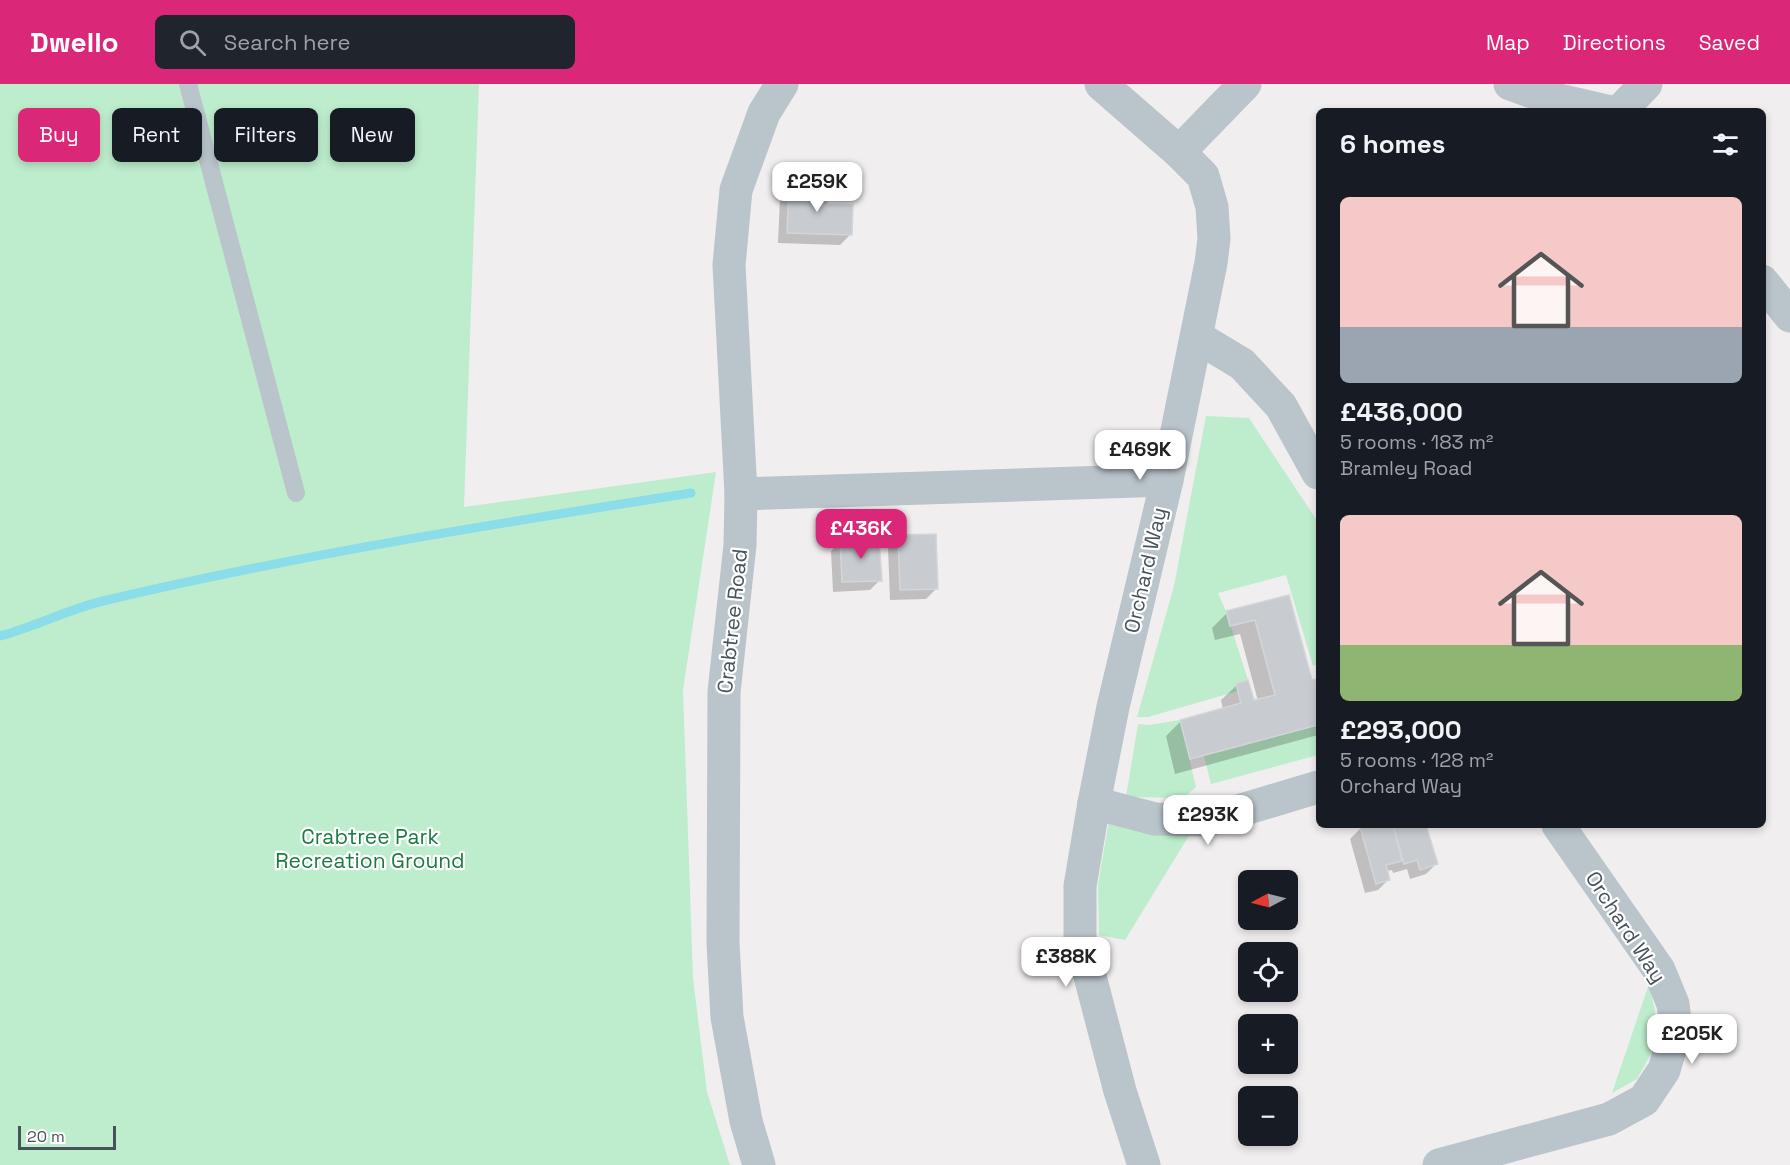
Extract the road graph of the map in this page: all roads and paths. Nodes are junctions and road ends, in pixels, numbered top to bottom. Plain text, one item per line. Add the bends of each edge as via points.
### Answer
1 (188, 84) edge
2 (782, 84) edge
3 (1101, 84) edge
4 (1245, 84) edge
5 (1510, 84) edge
6 (1646, 84) edge
7 (1594, 108) edge
8 (1623, 108) edge
9 (1179, 152) junction
10 (1766, 286) edge
11 (1790, 316) edge
12 (1197, 337) junction
13 (1316, 469) edge
14 (1167, 480) junction
15 (296, 493) dead end
16 (741, 494) junction
17 (1316, 788) edge
18 (1094, 803) junction
19 (1560, 828) edge
20 (759, 1165) edge
21 (1144, 1165) edge
22 (1439, 1165) edge

1 - 15 lane
2 - 16 street, Crabtree Road via 765,113 736,190 729,265
3 - 9 street, Orchard Way
4 - 9 street
5 - 7 street
6 - 8 street
9 - 12 street, Orchard Way via 1203,176 1212,207 1214,238
10 - 11 street
12 - 13 street via 1242,364 1281,406
12 - 14 street, Orchard Way
14 - 16 street
14 - 18 street, Orchard Way
16 - 20 street, Crabtree Road via 740,545 724,692 723,943 727,1017 746,1121
17 - 18 street via 1208,820 1155,819
18 - 21 street, Orchard Way via 1080,886 1080,938 1120,1091
19 - 22 street, Orchard Way via 1666,987 1676,1029 1664,1070 1644,1100 1609,1119

